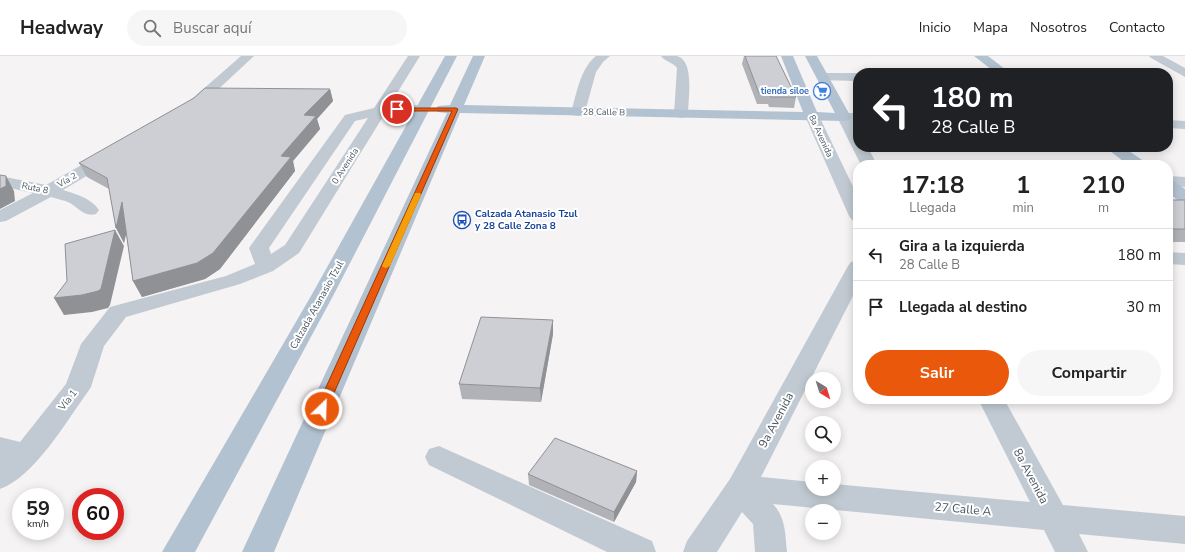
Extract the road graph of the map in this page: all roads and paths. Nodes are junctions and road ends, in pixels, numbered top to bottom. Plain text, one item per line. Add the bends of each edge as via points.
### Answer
1 (248, 56) edge
2 (414, 56) edge
3 (451, 56) edge
4 (479, 56) edge
5 (604, 56) edge
6 (667, 56) edge
7 (787, 56) edge
8 (811, 56) edge
9 (980, 56) edge
10 (1155, 56) edge
11 (997, 68) edge
12 (1185, 73) edge
13 (823, 76) junction
14 (853, 77) edge
15 (422, 109) junction
16 (456, 109) junction
17 (380, 111) junction
18 (578, 112) junction
19 (180, 114) edge
20 (681, 114) junction
21 (812, 116) junction
22 (851, 117) edge
23 (1173, 124) edge
24 (1185, 125) edge
25 (118, 151) edge
26 (1120, 152) edge
27 (1132, 160) edge
28 (0, 181) edge
29 (1173, 181) edge
30 (1185, 182) edge
31 (1173, 189) edge
32 (49, 191) junction
33 (1185, 197) edge
34 (853, 205) edge
35 (90, 210) dead end
36 (0, 217) edge
37 (1173, 258) edge
38 (1185, 259) edge
39 (266, 267) junction
40 (853, 275) edge
41 (118, 312) joint
42 (994, 404) edge
43 (13, 451) edge
44 (439, 457) dead end
45 (0, 477) edge
46 (741, 488) junction
47 (1053, 518) junction
48 (1185, 530) edge
49 (178, 552) edge
50 (258, 552) edge
51 (640, 552) edge
52 (698, 552) edge
53 (771, 552) edge
54 (1072, 552) edge

1 - 19 street via 194,106
2 - 17 street, 0 Avenida
3 - 15 main road, Calzada Atanasio Tzul
4 - 16 main road
5 - 18 street via 592,65
6 - 20 street via 678,61 683,68
7 - 21 main road, 8a Avenida
8 - 13 main road
9 - 11 main road
10 - 12 street
13 - 14 street
13 - 22 main road
15 - 16 main road, 28 Calle B
15 - 17 street, 28 Calle B
15 - 49 main road, Calzada Atanasio Tzul via 322,296
16 - 18 main road, 28 Calle B
16 - 50 main road
17 - 39 street, 0 Avenida via 292,249
17 - 39 street, 28 Calle B via 350,118 259,248
18 - 20 main road, 28 Calle B
20 - 21 main road, 28 Calle B
21 - 22 main road, 28 Calle B
21 - 34 street, 8a Avenida
23 - 24 street
25 - 32 street, Vía 2
26 - 27 main road
28 - 32 street, Ruta 8
29 - 30 street
31 - 33 main road
32 - 35 street, Ruta 8 via 75,199
32 - 36 street, Vía 2
37 - 38 street
39 - 41 street, 0 Avenida via 233,280
40 - 46 street, 9a Avenida
41 - 43 street, Vía 1 via 93,344 78,387
42 - 47 street, 8a Avenida
43 - 45 street, Vía 1
44 - 51 street
46 - 47 street, 27 Calle A
46 - 52 street, 9a Avenida
46 - 53 street via 768,520
47 - 48 street, 27 Calle A
47 - 54 street, 8a Avenida

